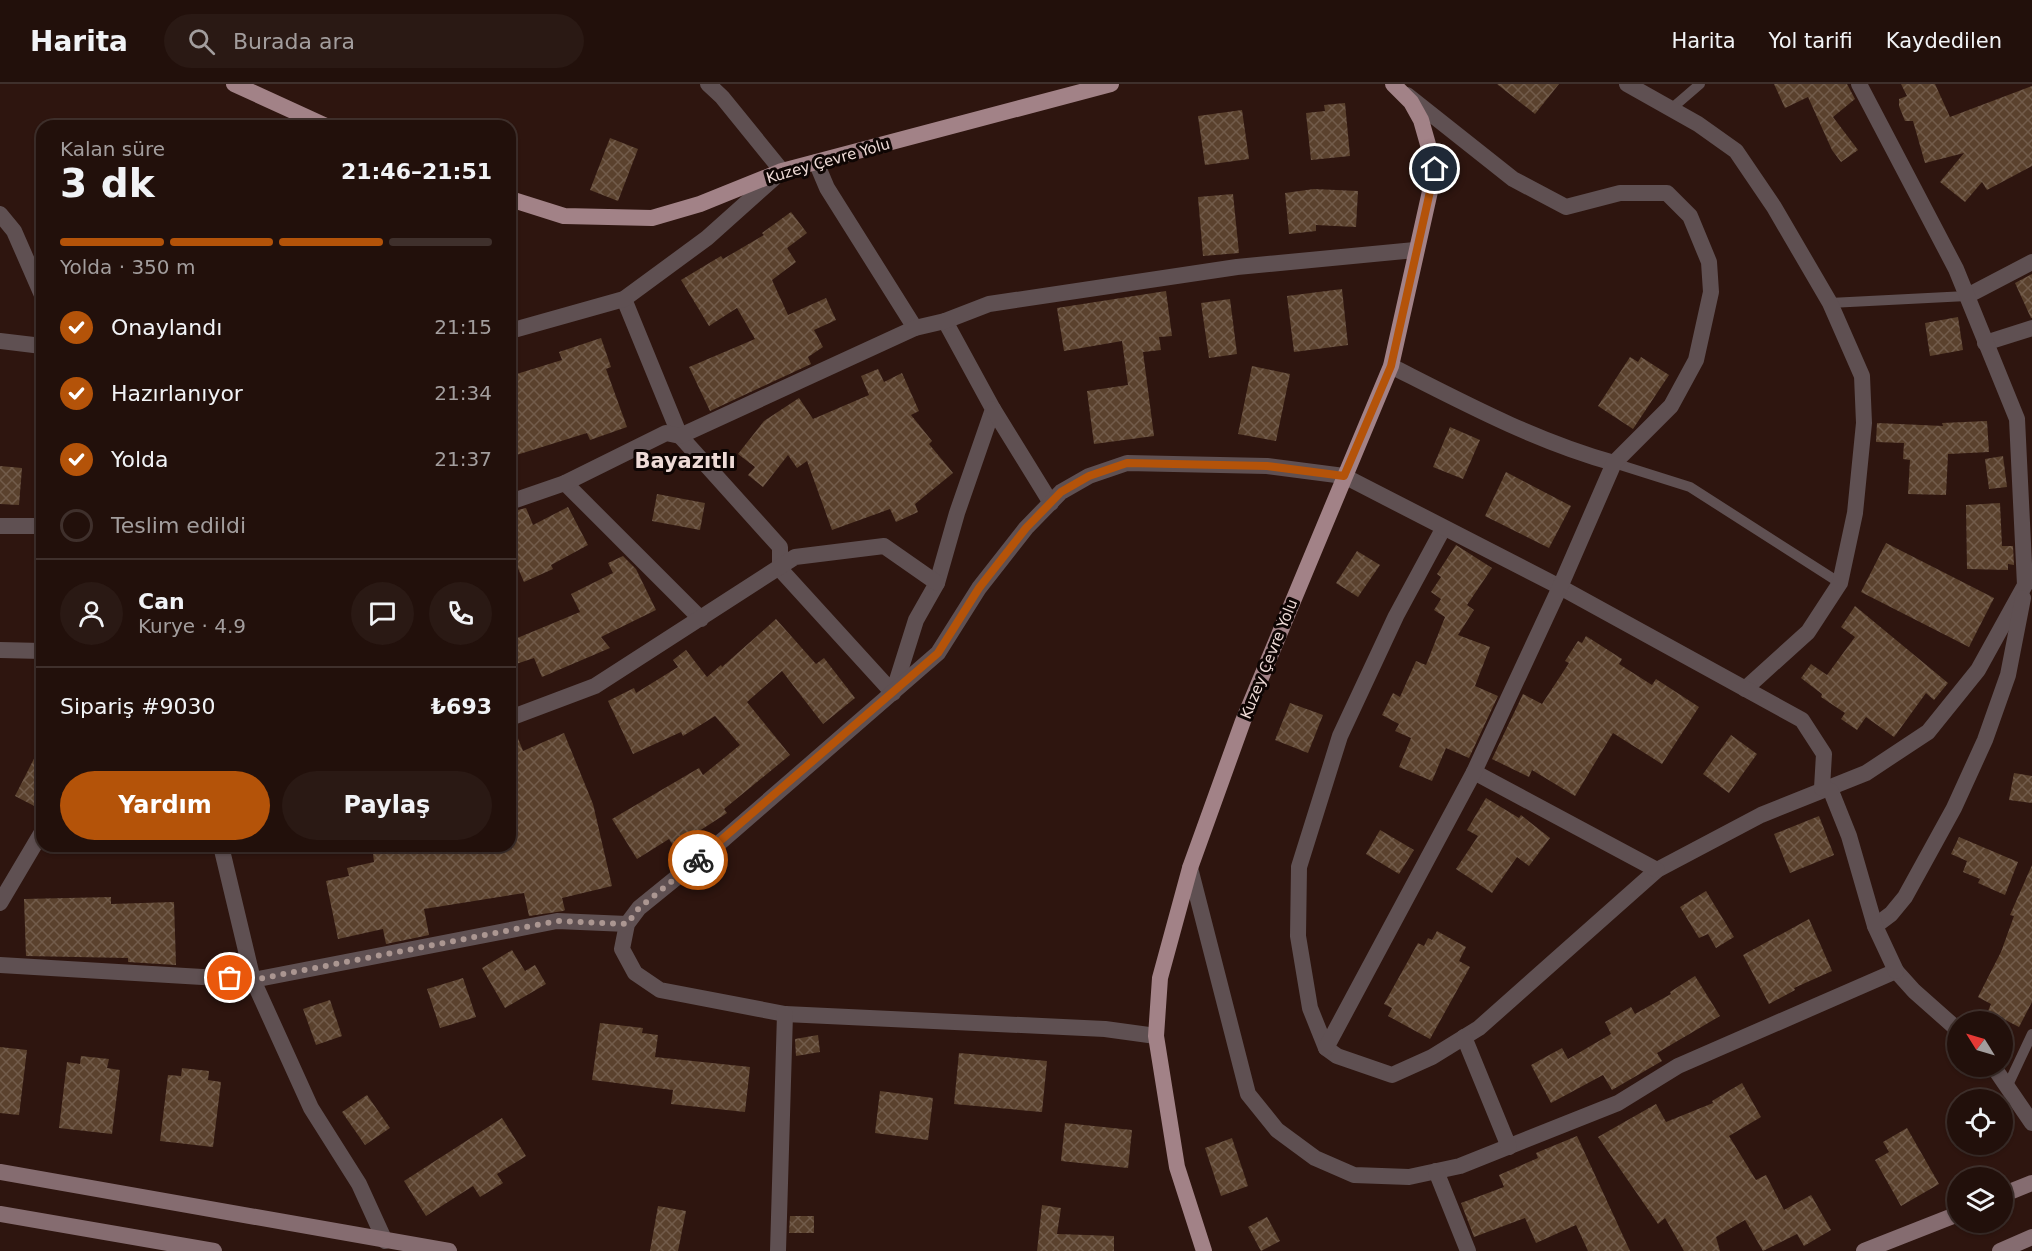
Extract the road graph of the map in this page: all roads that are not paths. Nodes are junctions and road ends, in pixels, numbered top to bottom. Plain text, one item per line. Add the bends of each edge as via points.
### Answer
1 (234, 84) edge
2 (708, 84) edge
3 (1111, 84) edge
4 (1627, 84) edge
5 (1700, 84) edge
6 (1859, 84) edge
7 (1396, 86) edge
8 (1671, 109) junction
9 (313, 120) edge
10 (816, 162) junction
11 (782, 171) junction
12 (516, 201) edge
13 (0, 214) edge
14 (1414, 250) junction
15 (2032, 262) edge
16 (36, 281) edge
17 (1967, 296) junction
18 (624, 299) junction
19 (1830, 303) junction
20 (945, 321) junction
21 (915, 328) junction
22 (2032, 328) edge
23 (516, 329) edge
24 (0, 341) edge
25 (1985, 343) junction
26 (36, 345) edge
27 (1391, 366) junction
28 (993, 409) junction
29 (680, 436) junction
30 (1614, 463) junction
31 (1344, 476) junction
32 (566, 483) junction
33 (516, 500) edge
34 (1051, 503) junction
35 (0, 526) edge
36 (36, 526) edge
37 (1443, 529) junction
38 (780, 569) junction
39 (937, 583) junction
40 (1840, 584) junction
41 (2029, 585) edge
42 (1560, 588) junction
43 (701, 619) junction
44 (0, 650) edge
45 (36, 651) edge
46 (1745, 689) junction
47 (893, 693) junction
48 (516, 716) edge
49 (1474, 772) junction
50 (1822, 788) junction
51 (36, 842) edge
52 (222, 852) edge
53 (1190, 868) junction
54 (1657, 870) junction
55 (0, 903) edge
56 (627, 924) junction
57 (1875, 926) junction
58 (0, 965) edge
59 (1896, 971) junction
60 (253, 980) junction
61 (785, 1014) junction
62 (1947, 1020) edge
63 (2032, 1034) edge
64 (1156, 1036) junction
65 (1464, 1037) junction
66 (1326, 1048) junction
67 (2002, 1077) edge
68 (2008, 1085) junction
69 (2032, 1123) edge
70 (1509, 1147) junction
71 (1436, 1171) junction
72 (0, 1172) edge
73 (2032, 1183) edge
74 (2013, 1191) edge
75 (0, 1214) edge
76 (1947, 1218) edge
77 (2032, 1237) edge
78 (385, 1240) junction
79 (214, 1251) edge
80 (449, 1251) edge
81 (778, 1251) edge
82 (1204, 1251) edge
83 (1468, 1251) edge
84 (1864, 1251) edge
85 (2000, 1251) edge

1 - 9 main road
2 - 11 street
3 - 10 main road, Kuzey Çevre Yolu
4 - 8 street
5 - 8 lane
6 - 17 street
7 - 14 main road, Kuzey Çevre Yolu via 1411,102 1420,120 1435,169
7 - 30 street via 1513,178 1566,207 1620,193 1667,193 1690,216 1708,261 1711,292 1696,360 1671,406
8 - 19 street via 1737,151
10 - 11 main road, Kuzey Çevre Yolu
10 - 21 street via 826,188
11 - 12 main road, Kuzey Çevre Yolu via 700,204 652,218 564,216
11 - 18 street via 707,238
13 - 16 street via 14,231
14 - 20 street via 1237,267 989,304
14 - 27 main road, Kuzey Çevre Yolu
15 - 17 street
17 - 19 lane
17 - 25 street
18 - 23 street
18 - 29 street
19 - 40 street via 1862,376 1864,423 1855,513
20 - 21 street
20 - 28 street
21 - 29 street
22 - 25 street
24 - 26 street
25 - 41 street via 2017,419
27 - 30 street via 1530,434
27 - 31 main road, Kuzey Çevre Yolu
28 - 34 street
28 - 39 street
29 - 32 street via 666,433
29 - 38 street via 780,547
30 - 40 lane via 1690,487
30 - 42 street
31 - 34 street via 1267,466 1127,463 1089,476 1061,492
31 - 37 street
31 - 53 main road, Kuzey Çevre Yolu via 1243,721
32 - 33 street
32 - 43 street
34 - 47 street via 979,588 938,653
35 - 36 street
37 - 42 street
37 - 66 street via 1395,616 1340,736 1299,867 1298,936 1310,1008
38 - 39 street via 795,557 884,546
38 - 43 street
38 - 47 street
39 - 47 street via 916,620
40 - 46 street via 1808,632
41 - 50 street via 1978,670 1928,732 1866,774
41 - 57 street via 2008,675 1985,740 1954,808 1905,897
42 - 46 street
42 - 49 street
43 - 48 street via 595,686
44 - 45 street
46 - 50 street via 1802,720 1824,754
47 - 56 street via 639,908
49 - 54 street
49 - 66 street
50 - 54 street via 1729,830
50 - 57 street via 1831,791 1849,836
51 - 55 street
52 - 60 street
53 - 64 main road, Kuzey Çevre Yolu via 1160,978
53 - 71 street via 1248,1094 1277,1130 1315,1158 1354,1175 1409,1177
54 - 65 street via 1479,1028
56 - 60 street via 557,921
56 - 61 street via 622,949 635,973 660,990
57 - 59 street
58 - 60 street
59 - 62 street
59 - 70 street via 1678,1066 1618,1103
60 - 78 street via 311,1108 359,1184
61 - 64 street via 1105,1029
61 - 81 street
63 - 68 lane
64 - 82 main road, Kuzey Çevre Yolu via 1177,1167
65 - 66 street via 1392,1075 1337,1056
65 - 70 street
67 - 68 street
68 - 69 street
70 - 71 street
71 - 83 street
72 - 78 main road
73 - 74 main road
75 - 79 main road
76 - 84 main road
77 - 85 main road
78 - 80 main road

